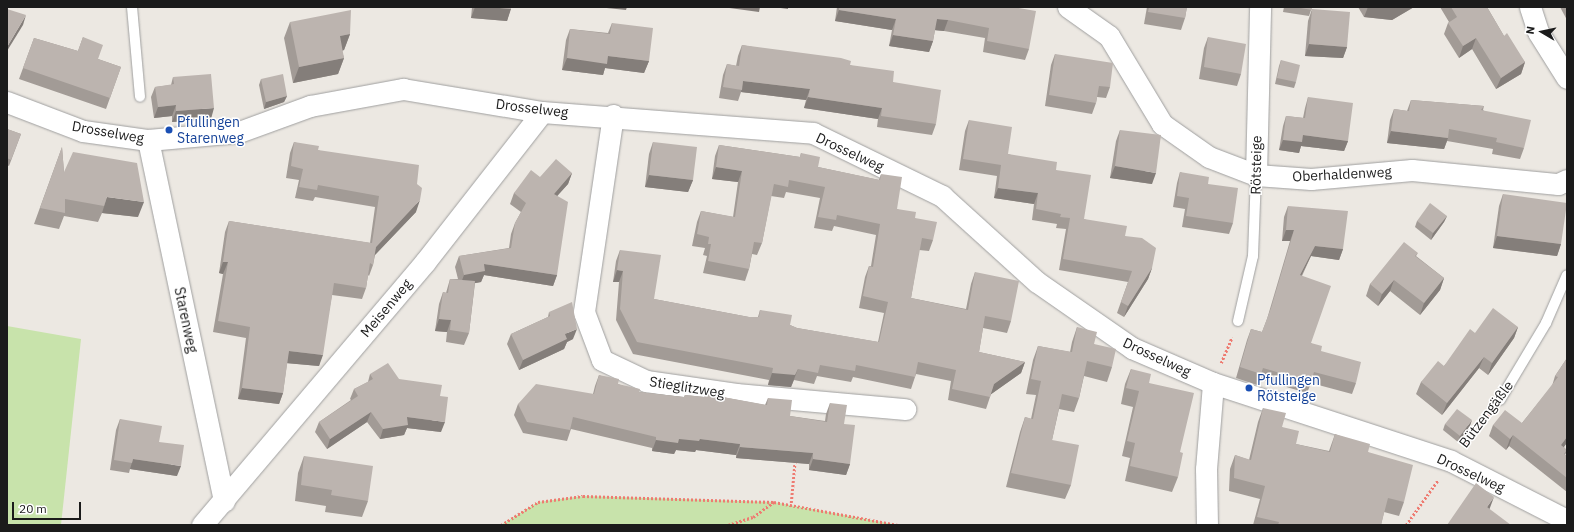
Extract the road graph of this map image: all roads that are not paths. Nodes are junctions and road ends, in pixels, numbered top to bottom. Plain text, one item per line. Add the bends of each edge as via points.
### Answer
1 (132, 7) edge
2 (1068, 7) edge
3 (1260, 7) edge
4 (1530, 7) edge
5 (1567, 78) edge
6 (140, 97) dead end
7 (7, 102) edge
8 (542, 112) junction
9 (613, 116) junction
10 (148, 140) junction
11 (1256, 175) junction
12 (1567, 180) edge
13 (1567, 275) edge
14 (1238, 321) road end
15 (1213, 383) junction
16 (1500, 400) road end
17 (905, 409) dead end
18 (224, 501) junction
19 (1567, 520) edge
20 (202, 525) edge
21 (1207, 525) edge

1 - 6 lane
2 - 11 street, Oberhaldenweg via 1109,36 1162,124 1209,157
3 - 11 street, Rötsteige
4 - 5 street via 1538,32
7 - 10 street, Drosselweg via 83,131
8 - 9 street, Drosselweg
8 - 10 street, Drosselweg via 402,89 310,106 239,132
8 - 18 street, Meisenweg via 425,262
9 - 15 street, Drosselweg via 813,133 942,196 1036,282 1125,344
9 - 17 street, Stieglitzweg via 584,312 602,360 646,381 736,394
10 - 18 street, Starenweg
11 - 12 street, Oberhaldenweg via 1311,179 1412,170 1558,184
11 - 14 lane, Rötsteige via 1253,256
13 - 16 lane, Bützengäßle via 1546,323
15 - 19 street, Drosselweg via 1451,461
15 - 21 street via 1206,468
18 - 20 street, Meisenweg

